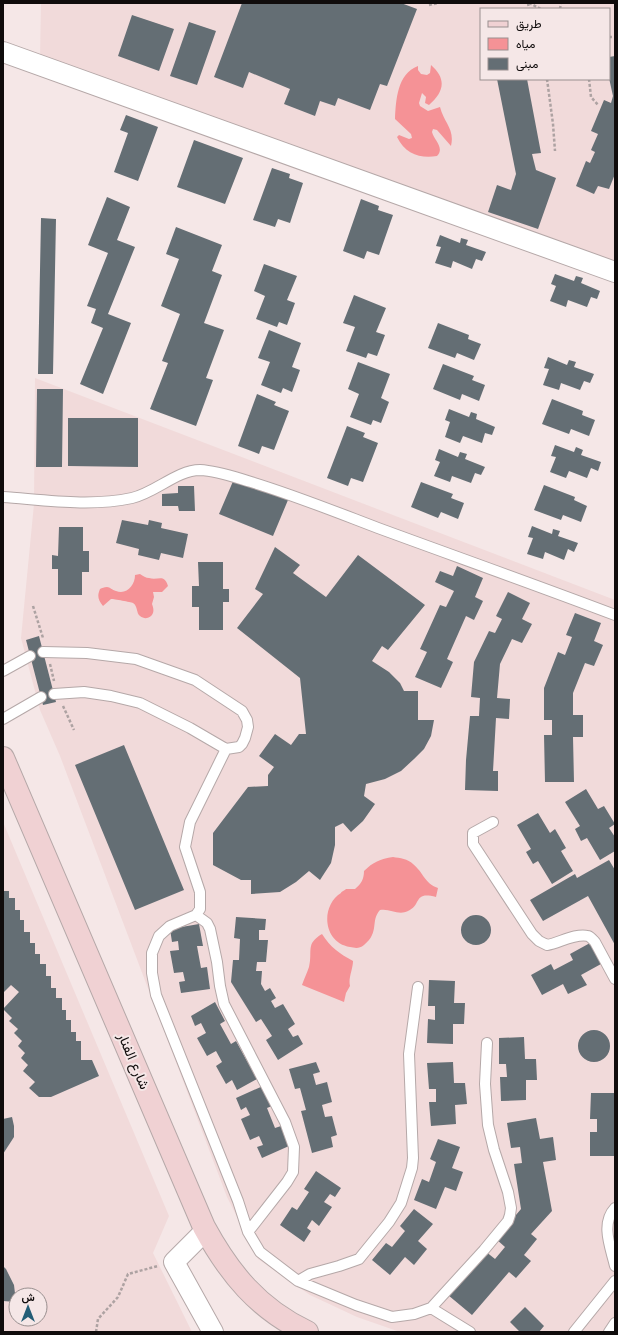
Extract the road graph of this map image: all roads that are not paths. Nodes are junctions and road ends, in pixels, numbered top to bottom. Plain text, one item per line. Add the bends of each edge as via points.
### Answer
1 (3, 52) edge
2 (615, 272) edge
3 (3, 497) edge
4 (615, 615) edge
5 (45, 652) road end
6 (30, 656) dead end
7 (3, 671) edge
8 (56, 694) road end
9 (41, 697) dead end
10 (3, 719) edge
11 (226, 749) junction
12 (3, 758) edge
13 (492, 822) dead end
14 (196, 915) junction
15 (615, 979) edge
16 (418, 987) dead end
17 (487, 1043) dead end
18 (615, 1208) edge
19 (206, 1230) junction
20 (248, 1232) junction
21 (615, 1266) edge
22 (298, 1282) junction
23 (614, 1284) edge
24 (431, 1308) junction
25 (615, 1323) edge
26 (213, 1332) edge
27 (307, 1332) edge
28 (470, 1332) edge
29 (574, 1332) edge
30 (609, 1332) edge

1 - 2 street
3 - 4 lane via 72,502 132,498 181,475 199,470 216,472 288,493
5 - 11 lane via 87,653 136,659 194,680 242,712 247,720 248,727 242,744
6 - 7 lane
8 - 11 lane via 84,692 140,703
9 - 10 lane
11 - 14 lane via 190,822 185,847 200,892 200,909
12 - 19 street, شارع الفنار
13 - 15 lane via 473,833 474,844 532,934 547,945 573,937 591,938
14 - 20 lane via 207,923 210,929 224,1004 278,1109 294,1147 293,1172
14 - 20 lane via 170,926 159,936 152,953 152,973 156,996
16 - 22 lane via 409,1054 414,1158 401,1203 359,1259 310,1274
17 - 24 lane via 485,1084 488,1125 508,1192 510,1214 508,1221 489,1244
18 - 21 lane via 611,1212 607,1234
19 - 26 street via 174,1262
19 - 27 street, شارع الفنار via 225,1263 251,1294 284,1319
20 - 22 lane via 260,1252
22 - 24 lane via 392,1317 414,1314
23 - 29 lane
24 - 28 lane
25 - 30 lane

